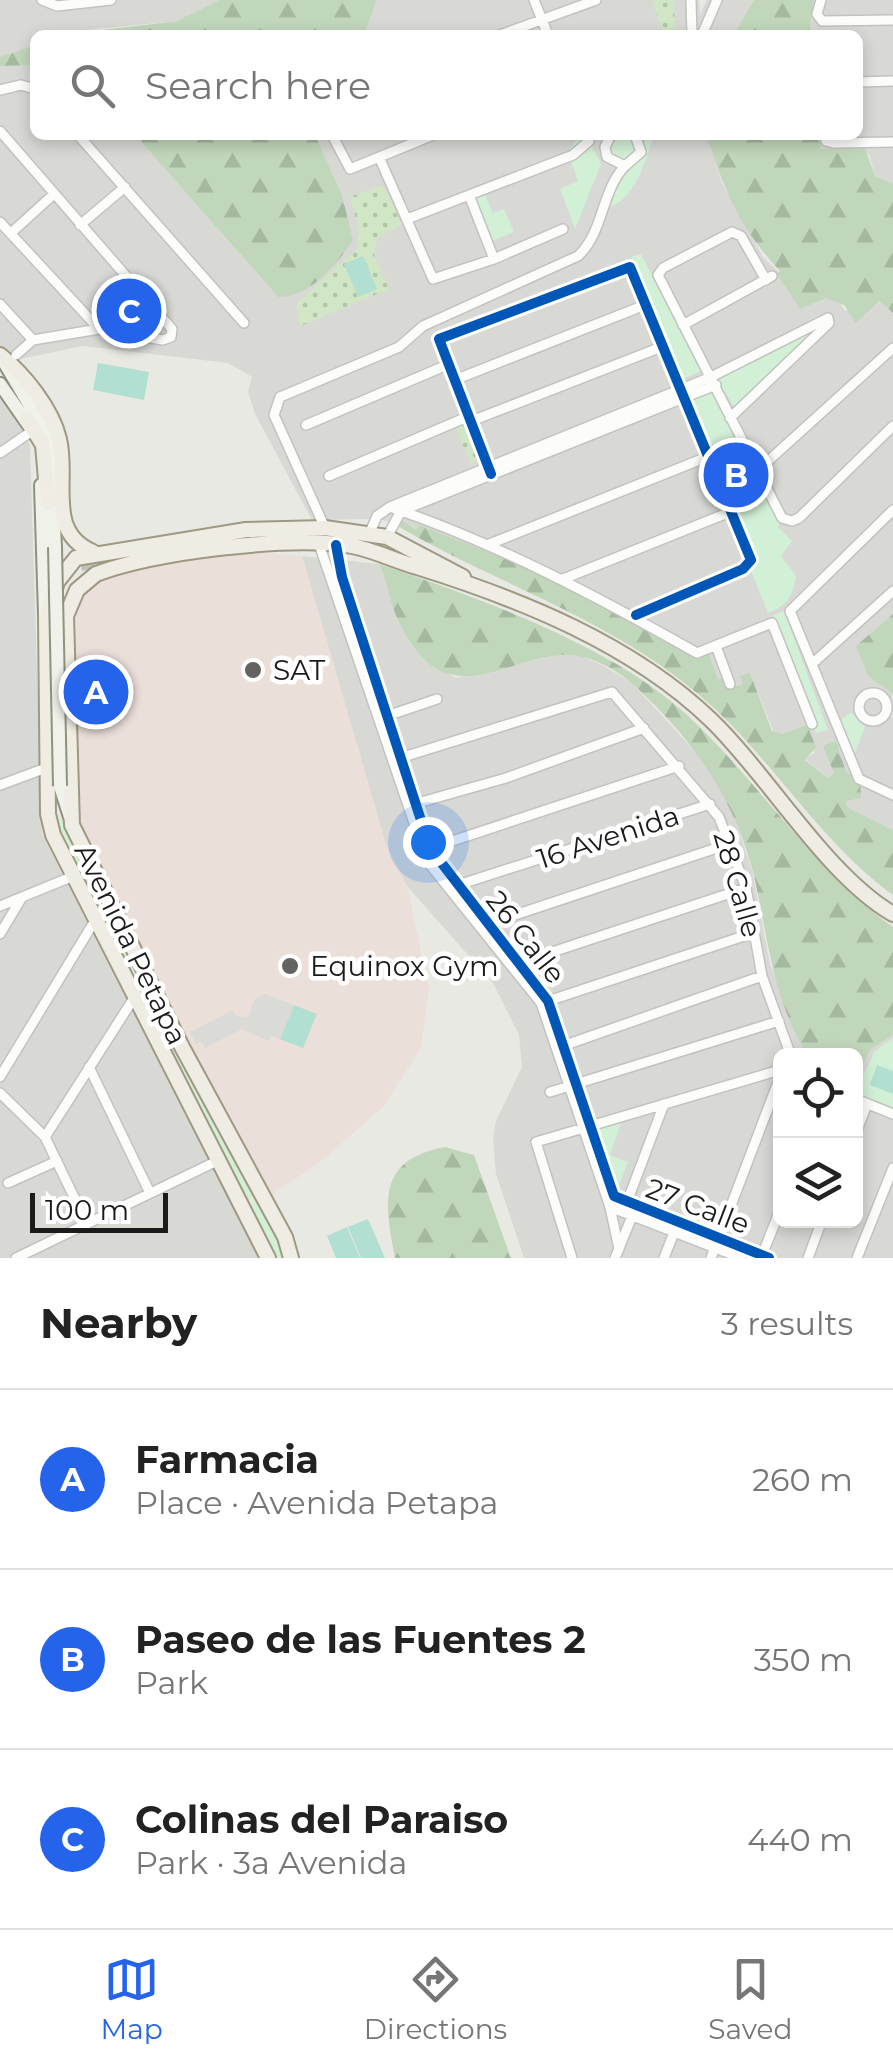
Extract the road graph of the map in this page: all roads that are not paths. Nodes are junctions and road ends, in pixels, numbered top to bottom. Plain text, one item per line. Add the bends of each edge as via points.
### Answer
1 (111, 0) edge
2 (534, 0) edge
3 (596, 0) edge
4 (691, 0) edge
5 (717, 0) edge
6 (821, 0) edge
7 (45, 3) edge
8 (542, 20) junction
9 (893, 20) edge
10 (514, 30) edge
11 (546, 30) edge
12 (692, 30) edge
13 (704, 30) edge
14 (893, 81) edge
15 (863, 82) edge
16 (30, 88) edge
17 (0, 90) edge
18 (0, 131) edge
19 (83, 140) edge
20 (334, 140) edge
21 (421, 140) edge
22 (586, 140) edge
23 (608, 140) edge
24 (638, 140) edge
25 (826, 140) edge
26 (893, 142) edge
27 (379, 157) junction
28 (612, 163) junction
29 (626, 166) junction
30 (614, 177) junction
31 (124, 186) junction
32 (54, 194) junction
33 (469, 195) junction
34 (407, 219) junction
35 (0, 222) edge
36 (80, 225) junction
37 (563, 228) dead end
38 (11, 234) junction
39 (494, 259) junction
40 (0, 304) edge
41 (645, 305) junction
42 (244, 323) dead end
43 (683, 325) junction
44 (98, 329) junction
45 (33, 340) junction
46 (664, 346) junction
47 (893, 348) edge
48 (5, 357) edge
49 (447, 365) junction
50 (452, 381) junction
51 (713, 381) junction
52 (0, 384) edge
53 (681, 394) junction
54 (730, 418) junction
55 (468, 420) junction
56 (30, 425) junction
57 (306, 425) dead end
58 (893, 426) edge
59 (0, 453) edge
60 (707, 457) junction
61 (490, 470) junction
62 (757, 471) junction
63 (329, 476) dead end
64 (48, 503) dead end
65 (396, 509) junction
66 (893, 510) edge
67 (730, 512) junction
68 (326, 528) junction
69 (370, 532) junction
70 (386, 537) junction
71 (240, 539) dead end
72 (281, 544) junction
73 (319, 544) junction
74 (336, 545) junction
75 (353, 546) junction
76 (486, 546) junction
77 (94, 552) junction
78 (76, 558) junction
79 (89, 579) junction
80 (563, 579) junction
81 (472, 583) junction
82 (893, 590) edge
83 (50, 602) junction
84 (69, 606) junction
85 (636, 615) junction
86 (46, 618) junction
87 (716, 646) junction
88 (812, 664) junction
89 (730, 684) dead end
90 (437, 699) dead end
91 (890, 707) edge
92 (859, 710) junction
93 (835, 713) junction
94 (384, 717) junction
95 (880, 719) junction
96 (812, 724) dead end
97 (891, 727) edge
98 (644, 728) junction
99 (397, 759) junction
100 (679, 766) junction
101 (46, 768) junction
102 (0, 785) edge
103 (893, 795) edge
104 (412, 804) junction
105 (710, 804) junction
106 (70, 820) junction
107 (732, 843) junction
108 (426, 849) junction
109 (72, 877) junction
110 (452, 887) junction
111 (746, 888) junction
112 (21, 899) junction
113 (0, 906) edge
114 (893, 914) edge
115 (94, 922) junction
116 (484, 925) junction
117 (753, 933) junction
118 (0, 934) edge
119 (517, 963) junction
120 (762, 976) junction
121 (152, 988) junction
122 (134, 998) junction
123 (544, 1002) junction
124 (778, 1021) junction
125 (560, 1047) junction
126 (788, 1048) edge
127 (89, 1068) junction
128 (773, 1073) edge
129 (0, 1077) edge
130 (572, 1086) junction
131 (550, 1092) dead end
132 (0, 1093) edge
133 (773, 1093) edge
134 (863, 1102) edge
135 (664, 1104) junction
136 (866, 1104) junction
137 (863, 1113) edge
138 (893, 1114) edge
139 (585, 1127) junction
140 (46, 1137) junction
141 (57, 1161) junction
142 (217, 1161) junction
143 (893, 1168) edge
144 (8, 1182) dead end
145 (150, 1194) junction
146 (613, 1194) joint
147 (610, 1207) junction
148 (632, 1208) junction
149 (87, 1224) junction
150 (676, 1227) junction
151 (774, 1228) edge
152 (819, 1228) edge
153 (715, 1248) edge
154 (617, 1253) edge
155 (764, 1257) edge
156 (16, 1258) edge
157 (268, 1258) edge
158 (291, 1258) edge
159 (572, 1258) edge
160 (664, 1258) edge
161 (741, 1258) edge
162 (808, 1258) edge
163 (856, 1258) edge

1 - 7 street
2 - 8 street
3 - 8 street
4 - 12 street
5 - 13 street
6 - 9 street via 822,21
8 - 10 street
8 - 11 street
14 - 15 street
16 - 17 street
18 - 32 street
19 - 31 street
20 - 27 street via 347,168
21 - 27 street
22 - 33 street via 573,154
23 - 28 street
24 - 29 street via 640,152
25 - 26 street
27 - 34 street
28 - 29 street
28 - 30 street
29 - 30 street
30 - 68 street via 590,243 578,256 423,326 399,347 280,397 274,416
31 - 36 street
31 - 42 street
32 - 36 street
32 - 38 street
33 - 34 street
33 - 39 street
34 - 39 street via 432,278
35 - 38 street
36 - 44 street via 171,326 163,340
37 - 39 street
38 - 44 street
40 - 45 street
41 - 46 street
41 - 49 street via 626,267 439,338
41 - 50 street
43 - 43 street via 658,275 735,232 769,278
43 - 51 street
44 - 45 street
45 - 48 street
46 - 53 street
46 - 55 street
47 - 62 street
48 - 77 main road via 54,424 65,529
48 - 106 main road, bridge via 52,448 60,786
49 - 50 street
49 - 57 street
50 - 55 street
51 - 53 street
51 - 54 street
51 - 54 street via 822,318 830,321
52 - 56 main road
53 - 60 street
53 - 61 street
54 - 62 street
55 - 61 street
55 - 63 street
56 - 59 street
56 - 64 main road via 43,445
56 - 86 main road via 39,454
58 - 62 street via 792,522 782,518
60 - 67 street
60 - 76 street
61 - 65 street
65 - 69 street via 376,516
65 - 70 street
65 - 76 street
66 - 88 street via 791,608
67 - 80 street
67 - 85 street via 749,565
68 - 69 main road
68 - 77 main road via 246,530
69 - 70 main road
70 - 75 main road via 380,544
70 - 81 main road
71 - 72 main road
72 - 73 main road
72 - 79 main road via 152,562
73 - 74 main road
73 - 94 street, 26 Calle
74 - 75 main road
74 - 94 street, 26 Calle
75 - 81 main road
76 - 80 street
77 - 78 main road
78 - 79 main road via 74,572
78 - 83 main road, Avenida Petapa
79 - 84 main road
80 - 85 street
81 - 114 main road via 580,632 670,684 732,741 858,886
82 - 88 street
83 - 84 main road
83 - 86 main road, Avenida Petapa
84 - 106 main road, Avenida Petapa
85 - 87 street via 695,652
86 - 101 main road, Avenida Petapa
87 - 89 street
87 - 96 street via 773,624
88 - 93 street
90 - 94 street
91 - 92 street via 882,695 869,693
91 - 95 street
92 - 93 street
92 - 95 street via 868,720
93 - 103 street via 859,779
94 - 99 street, 26 Calle
95 - 97 street
98 - 99 street, 28 Calle via 606,691
98 - 100 street, 28 Calle
98 - 104 street
99 - 104 street, 26 Calle
100 - 105 street, 28 Calle
100 - 108 street
101 - 102 street
101 - 109 main road, Avenida Petapa via 49,821
104 - 108 street, 26 Calle
105 - 107 street, 28 Calle
105 - 110 street, 16 Avenida
106 - 121 main road, Avenida Petapa
107 - 111 street, 28 Calle
107 - 116 street
108 - 110 street, 26 Calle
109 - 112 street
109 - 115 main road, Avenida Petapa
110 - 116 street, 26 Calle
111 - 117 street, 28 Calle
111 - 119 street
112 - 113 street
112 - 118 street
115 - 122 main road, Avenida Petapa
115 - 129 street
116 - 119 street, 26 Calle
117 - 120 street, 28 Calle
117 - 123 street
119 - 123 street, 26 Calle
120 - 124 street, 28 Calle
120 - 125 street
121 - 122 main road
121 - 158 main road, Avenida Petapa
122 - 127 street
122 - 142 main road, Avenida Petapa
123 - 125 street, 26 Calle
124 - 126 street, 28 Calle
124 - 130 street
125 - 130 street, 26 Calle
127 - 140 street
127 - 145 street
128 - 135 street
130 - 131 street
130 - 139 street, 26 Calle
132 - 140 street
133 - 153 street
134 - 136 street
135 - 139 street
135 - 148 street
136 - 137 street
136 - 138 street
139 - 146 street, 26 Calle
139 - 147 street, 26 Calle
139 - 159 street via 536,1142
140 - 141 street
141 - 144 street
141 - 149 street
142 - 145 street
142 - 157 main road, Avenida Petapa
143 - 163 street
145 - 149 street
146 - 148 street, 27 Calle
147 - 148 street, 27 Calle
147 - 154 street, 26 Calle
148 - 150 street, 27 Calle
148 - 154 street
149 - 156 street
150 - 153 street, 27 Calle
150 - 160 street
151 - 155 street
152 - 162 street
153 - 155 street, 27 Calle
153 - 161 street, 27 Calle

